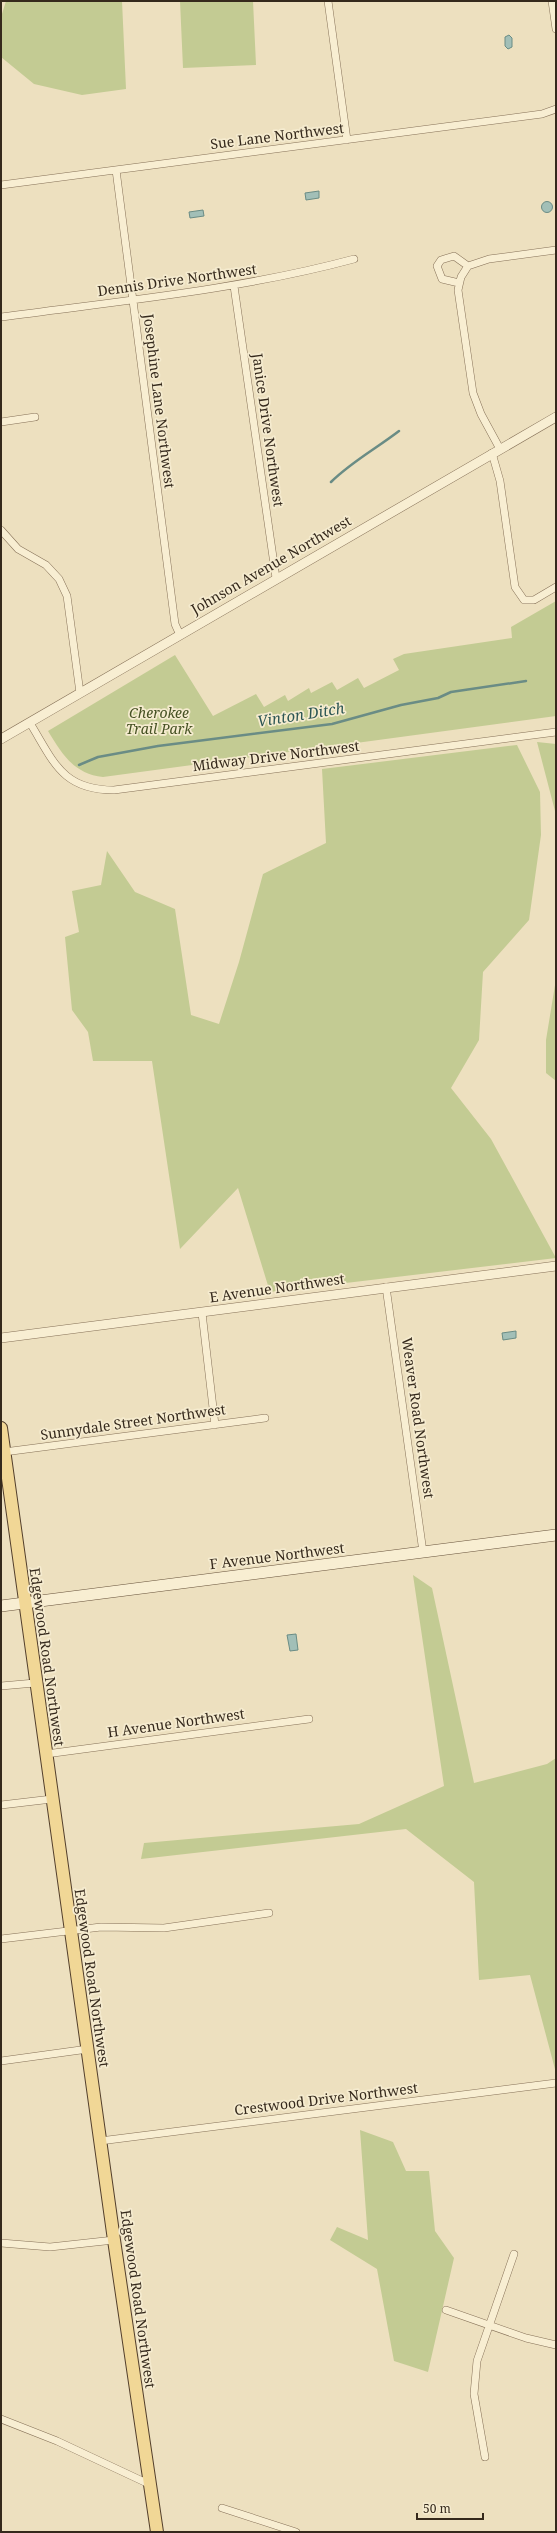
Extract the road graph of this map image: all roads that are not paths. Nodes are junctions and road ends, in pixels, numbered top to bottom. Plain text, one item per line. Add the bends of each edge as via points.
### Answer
1 (328, 1) edge
2 (552, 1) edge
3 (556, 29) edge
4 (556, 109) edge
5 (347, 140) junction
6 (116, 170) junction
7 (1, 185) edge
8 (556, 250) edge
9 (354, 259) dead end
10 (468, 266) junction
11 (459, 283) junction
12 (234, 286) junction
13 (133, 299) junction
14 (1, 317) edge
15 (35, 417) dead end
16 (556, 417) edge
17 (1, 422) edge
18 (496, 451) junction
19 (1, 530) edge
20 (276, 578) junction
21 (556, 588) edge
22 (180, 635) junction
23 (80, 693) junction
24 (30, 723) junction
25 (556, 732) edge
26 (1, 739) edge
27 (556, 1266) edge
28 (386, 1288) junction
29 (202, 1313) junction
30 (1, 1338) edge
31 (265, 1418) dead end
32 (215, 1424) junction
33 (1, 1428) edge
34 (4, 1452) junction
35 (556, 1535) edge
36 (423, 1552) junction
37 (24, 1604) junction
38 (1, 1606) edge
39 (35, 1683) junction
40 (1, 1686) edge
41 (309, 1719) dead end
42 (46, 1754) junction
43 (52, 1799) junction
44 (1, 1805) edge
45 (269, 1913) dead end
46 (70, 1930) junction
47 (1, 1939) edge
48 (88, 2049) junction
49 (1, 2061) edge
50 (556, 2083) edge
51 (100, 2141) junction
52 (114, 2240) junction
53 (1, 2243) edge
54 (514, 2254) dead end
55 (446, 2310) dead end
56 (487, 2325) junction
57 (556, 2345) edge
58 (1, 2419) edge
59 (485, 2457) dead end
60 (151, 2484) junction
61 (222, 2508) dead end
62 (157, 2532) edge
63 (296, 2532) edge

1 - 5 street
2 - 3 street
4 - 5 street, Sue Lane Northwest via 542,114
5 - 6 street, Sue Lane Northwest
6 - 7 street, Sue Lane Northwest
6 - 13 street, Josephine Lane Northwest
8 - 10 street via 489,259
9 - 12 street, Dennis Drive Northwest via 296,275
10 - 11 street
10 - 11 street via 454,256 441,260 437,266 442,279
11 - 18 street via 473,393
12 - 13 street, Dennis Drive Northwest
12 - 20 street, Janice Drive Northwest
13 - 14 street, Dennis Drive Northwest
13 - 22 street, Josephine Lane Northwest via 175,624
15 - 17 street
16 - 18 street, Johnson Avenue Northwest
18 - 20 street, Johnson Avenue Northwest
18 - 21 street via 515,587 524,600 534,600
19 - 23 street via 18,548 46,565 59,579 67,596
20 - 22 street, Johnson Avenue Northwest
22 - 23 street, Johnson Avenue Northwest
23 - 24 street, Johnson Avenue Northwest
24 - 25 street, Midway Drive Northwest via 58,770 80,785 103,790
24 - 26 street, Johnson Avenue Northwest
27 - 28 street, E Avenue Northwest
28 - 29 street, E Avenue Northwest
28 - 36 street, Weaver Road Northwest
29 - 30 street, E Avenue Northwest
29 - 32 street
31 - 32 street, Sunnydale Street Northwest
32 - 34 street, Sunnydale Street Northwest
33 - 34 main road, Edgewood Road Northwest
34 - 37 main road, Edgewood Road Northwest
35 - 36 main road, F Avenue Northwest
36 - 37 main road, F Avenue Northwest
37 - 38 main road, F Avenue Northwest
37 - 39 main road, Edgewood Road Northwest
39 - 40 street
39 - 42 main road, Edgewood Road Northwest
41 - 42 street, H Avenue Northwest
42 - 43 main road, Edgewood Road Northwest
43 - 44 street
43 - 46 main road, Edgewood Road Northwest
45 - 46 street via 164,1928 101,1927
46 - 47 street
46 - 48 main road, Edgewood Road Northwest
48 - 49 street
48 - 51 main road, Edgewood Road Northwest
50 - 51 street, Crestwood Drive Northwest
51 - 52 main road, Edgewood Road Northwest
52 - 53 street via 50,2247
52 - 60 main road, Edgewood Road Northwest
54 - 56 street
55 - 56 street
56 - 57 street
56 - 59 street via 474,2378 474,2394
58 - 60 street via 57,2441
60 - 62 main road, Edgewood Road Northwest
61 - 63 street

